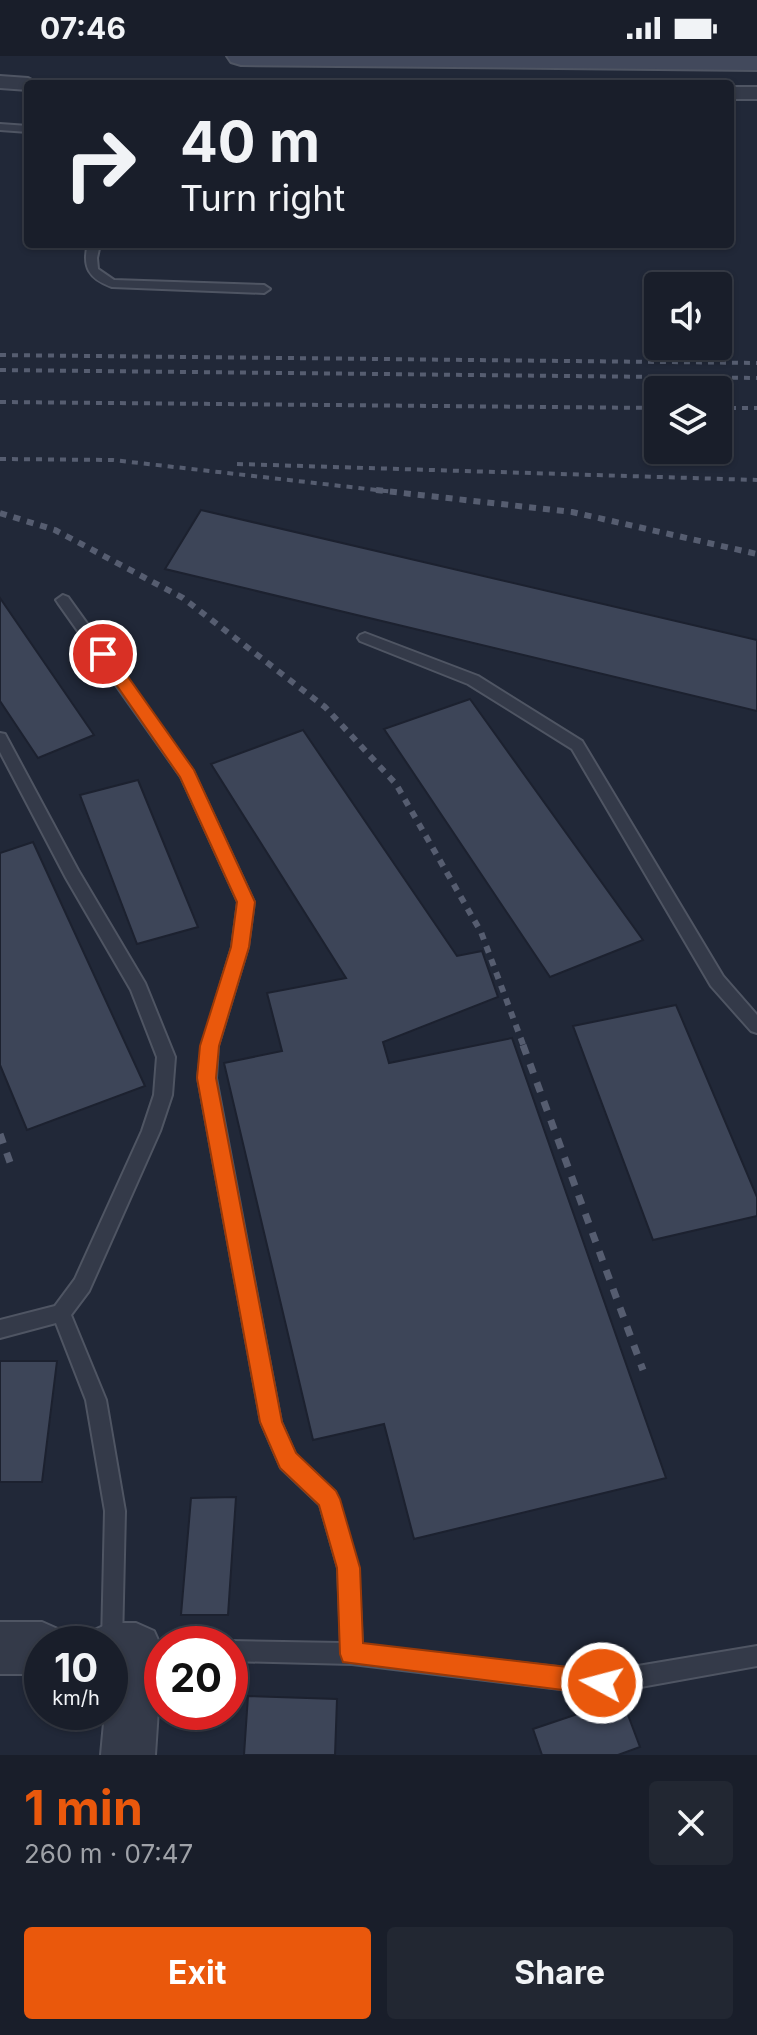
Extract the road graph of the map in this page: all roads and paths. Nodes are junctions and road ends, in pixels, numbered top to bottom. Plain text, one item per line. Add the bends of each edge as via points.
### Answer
1 (241, 56) edge
2 (714, 58) edge
3 (757, 61) edge
4 (0, 82) edge
5 (24, 84) edge
6 (734, 93) edge
7 (757, 93) edge
8 (0, 127) edge
9 (24, 129) edge
10 (93, 248) edge
11 (264, 289) dead end
12 (63, 600) dead end
13 (365, 638) dead end
14 (0, 738) edge
15 (757, 1026) edge
16 (61, 1313) junction
17 (0, 1329) edge
18 (0, 1648) edge
19 (24, 1648) edge
20 (130, 1649) edge
21 (248, 1651) edge
22 (352, 1654) junction
23 (757, 1656) edge
24 (128, 1755) edge

1 - 2 main road
2 - 3 main road
4 - 5 street
6 - 7 street
8 - 9 lane
10 - 11 lane via 90,269 112,283
12 - 22 lane via 188,775 246,902 207,1078 271,1422 288,1461 328,1499 348,1568
13 - 15 lane via 473,680 577,745 717,981
14 - 16 lane via 139,988 166,1057 163,1095 151,1131 82,1285
16 - 17 lane
16 - 20 lane via 96,1400
18 - 19 street
20 - 24 street
21 - 22 lane
22 - 23 lane via 602,1683

